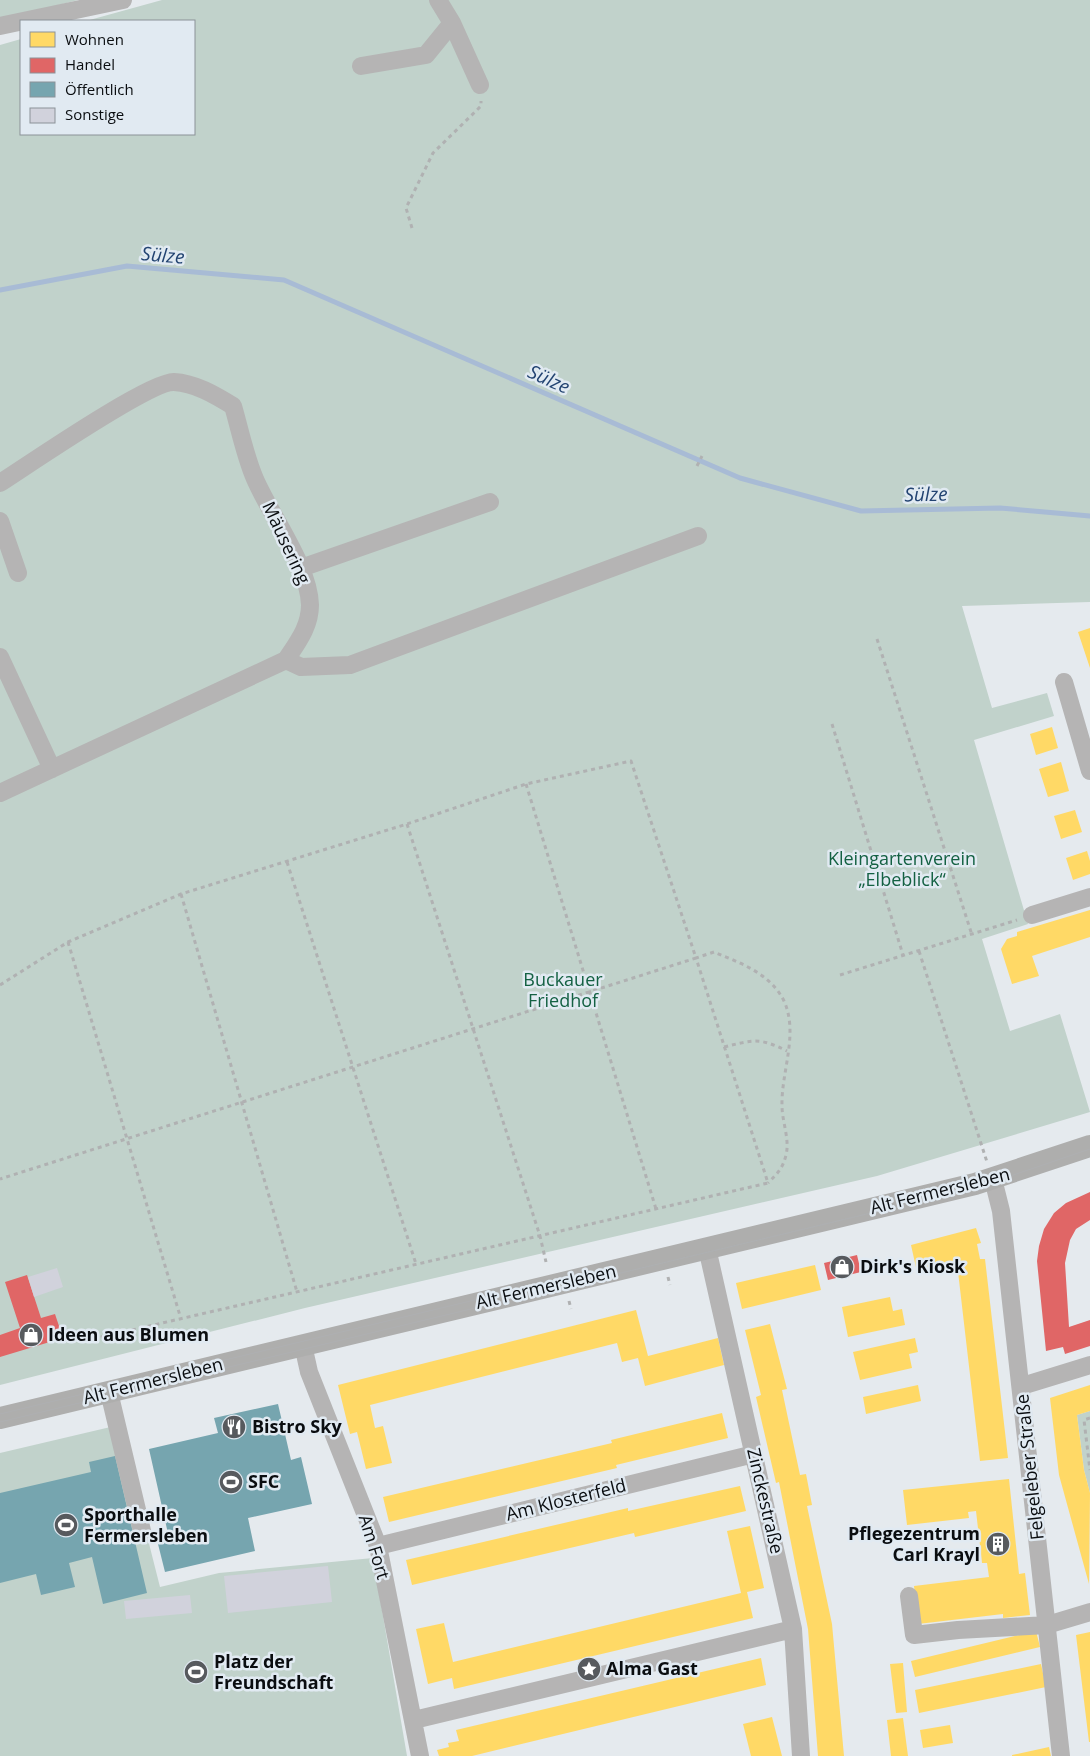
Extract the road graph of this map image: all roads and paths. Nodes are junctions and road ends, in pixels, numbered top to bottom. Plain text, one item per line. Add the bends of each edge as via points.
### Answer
1 (123, 0) edge
2 (438, 0) edge
3 (28, 20) edge
4 (20, 22) edge
5 (452, 23) junction
6 (0, 26) edge
7 (361, 66) dead end
8 (480, 85) joint
9 (412, 228) dead end
10 (702, 456) dead end
11 (697, 466) dead end
12 (0, 483) edge
13 (490, 502) dead end
14 (0, 521) edge
15 (698, 536) dead end
16 (301, 568) junction
17 (18, 573) dead end
18 (877, 639) dead end
19 (0, 657) edge
20 (286, 660) junction
21 (1064, 682) dead end
22 (832, 724) dead end
23 (52, 769) junction
24 (1090, 771) edge
25 (526, 784) junction
26 (0, 793) edge
27 (408, 824) junction
28 (287, 862) junction
29 (181, 894) junction
30 (1090, 897) edge
31 (1032, 915) joint
32 (972, 935) junction
33 (68, 942) junction
34 (919, 951) junction
35 (903, 956) junction
36 (696, 958) junction
37 (840, 974) dead end
38 (0, 985) edge
39 (590, 992) junction
40 (473, 1028) junction
41 (724, 1047) junction
42 (787, 1051) junction
43 (353, 1066) junction
44 (241, 1102) junction
45 (127, 1138) junction
46 (1090, 1146) edge
47 (0, 1179) edge
48 (993, 1179) junction
49 (768, 1183) junction
50 (656, 1209) junction
51 (540, 1236) junction
52 (707, 1248) junction
53 (546, 1262) dead end
54 (416, 1264) junction
55 (297, 1292) junction
56 (182, 1319) junction
57 (93, 1339) dead end
58 (303, 1345) junction
59 (1090, 1365) edge
60 (1022, 1386) junction
61 (110, 1392) junction
62 (0, 1418) edge
63 (1090, 1418) edge
64 (754, 1454) junction
65 (1090, 1470) edge
66 (143, 1536) dead end
67 (378, 1546) junction
68 (909, 1596) dead end
69 (1090, 1612) edge
70 (1047, 1625) junction
71 (793, 1629) junction
72 (414, 1720) junction
73 (420, 1756) edge
74 (801, 1756) edge
75 (1061, 1756) edge

1 - 3 street
2 - 5 street
4 - 6 street
5 - 7 street via 426,55
5 - 8 street
8 - 9 path via 481,106 433,153 406,208
10 - 11 path
12 - 16 street, Mäusering via 139,395 172,382 203,389 233,406 255,478
13 - 16 street
14 - 17 street
15 - 20 street via 350,665 301,667
16 - 20 street, Mäusering via 309,590 308,620
18 - 32 path
19 - 23 street
20 - 23 street
21 - 24 street
22 - 35 path
23 - 26 street
25 - 27 path
25 - 36 path via 631,761
25 - 39 path
27 - 28 path
27 - 40 path
28 - 29 path
28 - 43 path
29 - 33 path
29 - 44 path
30 - 31 street
31 - 32 path
32 - 34 path
33 - 38 path
33 - 45 path
34 - 35 path
34 - 48 path
35 - 37 path
36 - 39 path
36 - 41 path
36 - 42 path via 714,952 752,968 771,983 784,1001 791,1025
39 - 40 path
39 - 50 path
40 - 43 path
40 - 51 path
41 - 42 path via 750,1040 768,1041
41 - 49 path
42 - 49 path via 782,1106 787,1153 781,1171
43 - 44 path
43 - 54 path
44 - 45 path
44 - 55 path
45 - 47 path
45 - 56 path
46 - 48 main road, Alt Fermersleben
48 - 52 main road, Alt Fermersleben
48 - 60 street, Felgeleber Straße via 1002,1211
49 - 50 path
50 - 51 path
51 - 53 path
51 - 54 path
52 - 58 main road, Alt Fermersleben
52 - 64 street, Zinckestraße
54 - 55 path
55 - 56 path
56 - 57 path
58 - 61 main road, Alt Fermersleben
58 - 67 street, Am Fort via 309,1372
59 - 60 street
60 - 70 street, Felgeleber Straße
61 - 62 main road, Alt Fermersleben
61 - 66 street
63 - 65 path via 1084,1420
64 - 67 street, Am Klosterfeld
64 - 71 street, Zinckestraße
67 - 72 street, Am Fort
68 - 70 street via 914,1635
69 - 70 street
70 - 75 street, Felgeleber Straße
71 - 72 street
71 - 74 street, Zinckestraße
72 - 73 street, Am Fort

